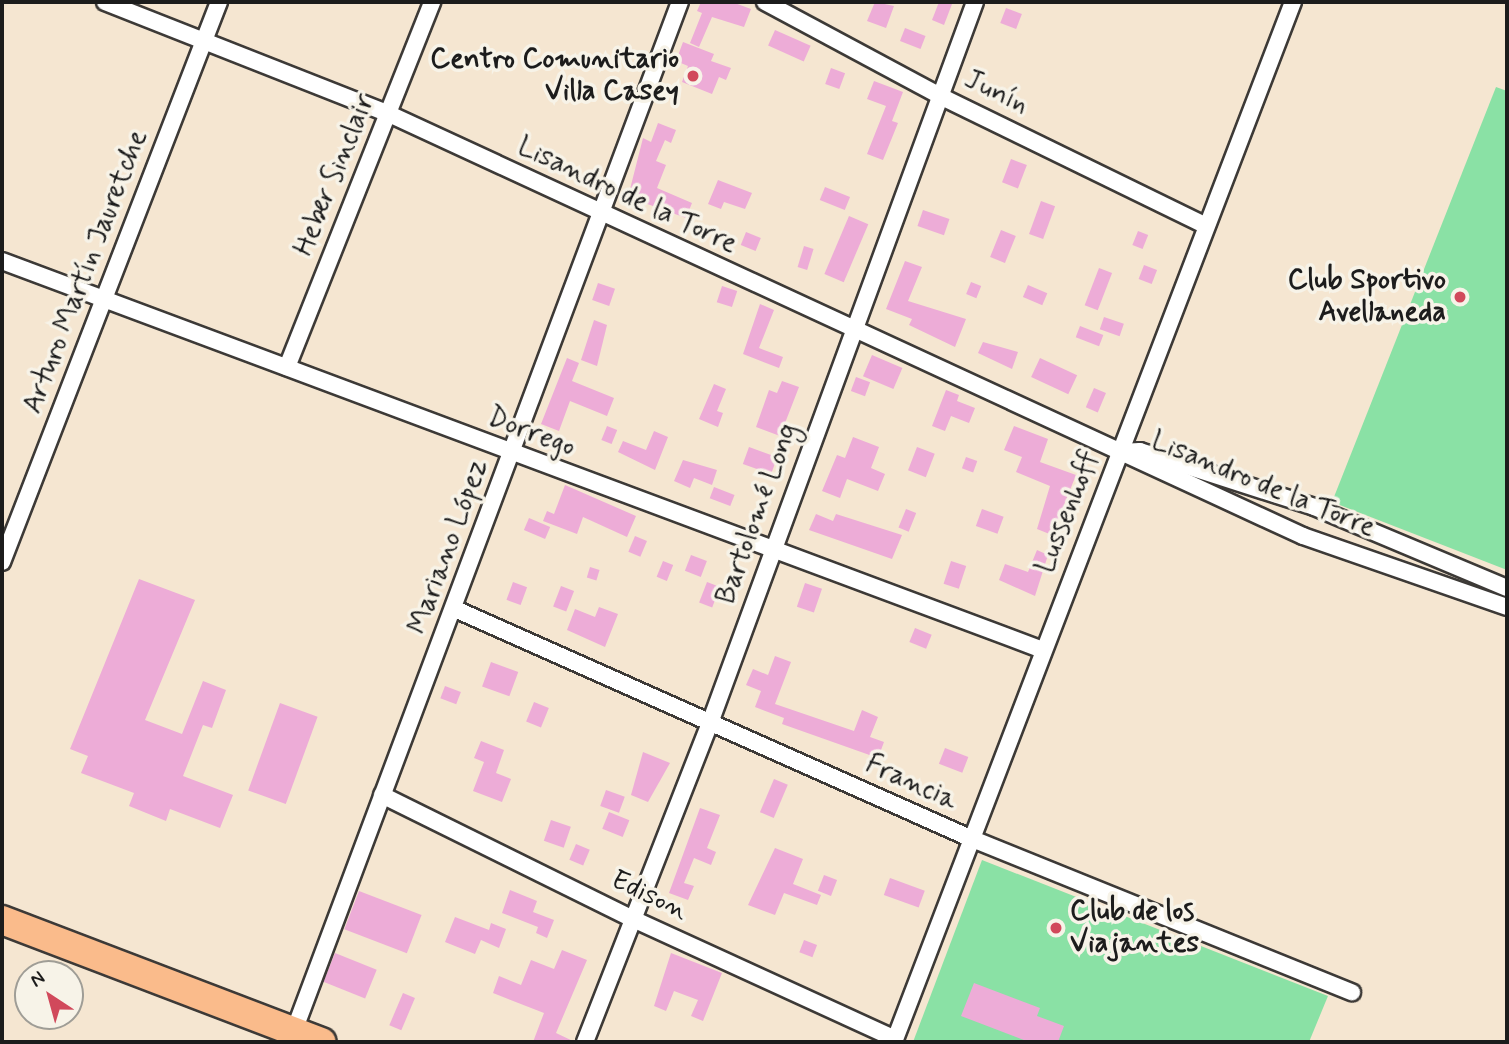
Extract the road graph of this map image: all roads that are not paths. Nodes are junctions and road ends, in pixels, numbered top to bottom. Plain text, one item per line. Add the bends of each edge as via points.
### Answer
1 (105, 2) edge
2 (219, 2) edge
3 (432, 2) edge
4 (680, 2) edge
5 (765, 2) edge
6 (975, 2) edge
7 (1293, 2) edge
8 (205, 41) junction
9 (942, 96) junction
10 (387, 114) junction
11 (601, 213) junction
12 (1206, 226) junction
13 (2, 261) edge
14 (103, 299) junction
15 (855, 332) junction
16 (287, 368) junction
17 (1120, 452) junction
18 (511, 454) junction
19 (1314, 507) junction
20 (1333, 514) junction
21 (1303, 536) junction
22 (1322, 543) junction
23 (1395, 544) junction
24 (771, 551) junction
25 (2, 562) edge
26 (1387, 563) junction
27 (1479, 576) junction
28 (1507, 587) edge
29 (1472, 593) junction
30 (1507, 607) edge
31 (455, 609) junction
32 (1043, 650) junction
33 (710, 723) junction
34 (382, 795) junction
35 (970, 838) junction
36 (631, 918) junction
37 (2, 920) edge
38 (1352, 992) dead end
39 (293, 1031) junction
40 (895, 1041) edge
41 (322, 1042) edge
42 (585, 1042) edge

1 - 8 street, Lisandro de la Torre
2 - 8 street, Arturo Martín Jauretche
3 - 10 street, Heber Sinclair
4 - 11 street, Mariano López
5 - 9 street, Junín
6 - 9 street, Bartolomé Long
7 - 12 street, Lussenhoff
8 - 10 street, Lisandro de la Torre
8 - 14 street, Arturo Martín Jauretche
9 - 12 street, Junín
9 - 15 street, Bartolomé Long
10 - 11 street, Lisandro de la Torre
10 - 16 street, Heber Sinclair
11 - 15 street, Lisandro de la Torre
11 - 18 street, Mariano López
12 - 17 street, Lussenhoff
13 - 14 street, Dorrego
14 - 16 street, Dorrego
14 - 25 street, Arturo Martín Jauretche
15 - 17 street, Lisandro de la Torre
15 - 24 street, Bartolomé Long
16 - 18 street, Dorrego
17 - 19 street, Lisandro de la Torre via 1140,451
17 - 21 street, Lisandro de la Torre
17 - 32 street, Lussenhoff
18 - 24 street, Dorrego
18 - 31 street, Mariano López
19 - 20 street, Lisandro de la Torre
19 - 21 street via 1300,521
20 - 22 street via 1333,532
20 - 23 street, Lisandro de la Torre
21 - 22 street, Lisandro de la Torre
22 - 26 street, Lisandro de la Torre
23 - 26 street
23 - 27 street, Lisandro de la Torre
24 - 32 street, Dorrego
24 - 33 street, Bartolomé Long
26 - 29 street, Lisandro de la Torre
27 - 28 street, Lisandro de la Torre
27 - 29 street
29 - 30 street, Lisandro de la Torre
31 - 33 street, Francia
31 - 34 street, Mariano López
32 - 35 street, Lussenhoff
33 - 35 street, Francia
33 - 36 street, Bartolomé Long
34 - 36 street, Edison
34 - 39 street, Mariano López
35 - 38 street, Francia
35 - 40 street, Lussenhoff
36 - 40 street, Edison
36 - 42 street, Bartolomé Long
37 - 39 highway
39 - 41 highway

